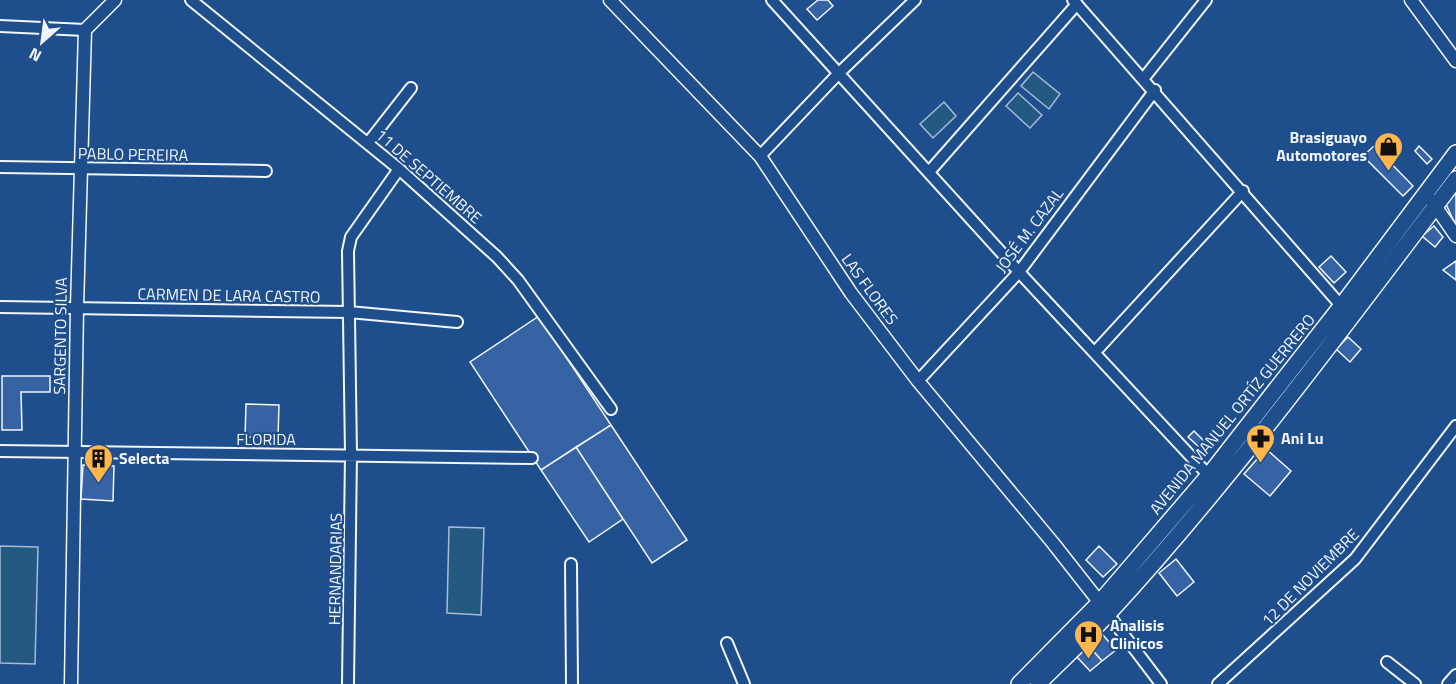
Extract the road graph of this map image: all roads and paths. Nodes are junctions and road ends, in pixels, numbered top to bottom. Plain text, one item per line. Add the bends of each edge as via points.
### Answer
1 (115, 0) edge
2 (191, 0) edge
3 (610, 0) edge
4 (772, 0) edge
5 (915, 0) edge
6 (1206, 0) edge
7 (1411, 0) edge
8 (1075, 2) edge
9 (0, 26) edge
10 (85, 30) junction
11 (1456, 61) edge
12 (839, 73) junction
13 (1144, 78) junction
14 (411, 88) dead end
15 (1155, 90) junction
16 (368, 143) junction
17 (1456, 153) edge
18 (760, 156) junction
19 (0, 167) edge
20 (81, 168) junction
21 (399, 169) junction
22 (266, 171) dead end
23 (929, 172) junction
24 (1456, 179) edge
25 (1243, 191) junction
26 (1426, 193) junction
27 (1436, 206) junction
28 (1456, 236) edge
29 (1018, 272) junction
30 (1342, 305) junction
31 (0, 307) edge
32 (77, 307) junction
33 (349, 312) junction
34 (1352, 318) junction
35 (457, 322) dead end
36 (1095, 352) junction
37 (918, 381) junction
38 (611, 409) dead end
39 (1456, 426) edge
40 (0, 451) edge
41 (75, 452) junction
42 (351, 454) junction
43 (532, 458) dead end
44 (1213, 480) junction
45 (571, 564) dead end
46 (1104, 608) junction
47 (727, 643) dead end
48 (1387, 662) dead end
49 (1456, 675) edge
50 (71, 684) edge
51 (348, 684) edge
52 (572, 684) edge
53 (744, 684) edge
54 (1019, 684) edge
55 (1038, 684) edge
56 (1161, 684) edge
57 (1218, 684) edge
58 (1415, 684) edge
59 (1448, 684) edge

1 - 10 street
2 - 16 street, 11 DE SEPTIEMBRE
3 - 18 street, LAS FLORES
4 - 12 street
5 - 12 street
6 - 13 street
7 - 11 street
8 - 13 street
8 - 23 street
9 - 10 street
10 - 20 street, SARGENTO SILVA
12 - 18 street
12 - 23 street
13 - 15 street
14 - 16 street
15 - 25 street
15 - 29 street, JOSÉ M. CAZAL
16 - 21 street, 11 DE SEPTIEMBRE
17 - 26 main road, AVENIDA MANUEL ORTÍZ GUERRERO
18 - 37 street, LAS FLORES via 851,292
19 - 20 street, PABLO PEREIRA
20 - 22 street, PABLO PEREIRA
20 - 32 street, SARGENTO SILVA
21 - 33 street, HERNANDARIAS via 351,237
21 - 38 street, 11 DE SEPTIEMBRE via 518,280
23 - 29 street
24 - 27 main road, AVENIDA MANUEL ORTÍZ GUERRERO
25 - 30 street
25 - 36 street
26 - 27 street
26 - 30 main road, AVENIDA MANUEL ORTÍZ GUERRERO
27 - 28 street
27 - 34 main road, AVENIDA MANUEL ORTÍZ GUERRERO
29 - 36 street
29 - 37 street, JOSÉ M. CAZAL
30 - 34 street
30 - 44 main road, AVENIDA MANUEL ORTÍZ GUERRERO
31 - 32 street, CARMEN DE LARA CASTRO
32 - 33 street, CARMEN DE LARA CASTRO
32 - 41 street, SARGENTO SILVA
33 - 35 street, CARMEN DE LARA CASTRO
33 - 42 street, HERNANDARIAS
34 - 44 main road, AVENIDA MANUEL ORTÍZ GUERRERO
36 - 44 street
37 - 46 street, LAS FLORES
39 - 57 street, 12 DE NOVIEMBRE via 1355,559
40 - 41 street, FLORIDA
41 - 42 street, FLORIDA
41 - 50 street, SARGENTO SILVA
42 - 43 street, FLORIDA
42 - 51 street, HERNANDARIAS
44 - 46 main road, AVENIDA MANUEL ORTÍZ GUERRERO
45 - 52 street
46 - 54 main road, AVENIDA MANUEL ORTÍZ GUERRERO
46 - 55 main road, AVENIDA MANUEL ORTÍZ GUERRERO
46 - 56 street
47 - 53 street
48 - 58 street
49 - 59 street

